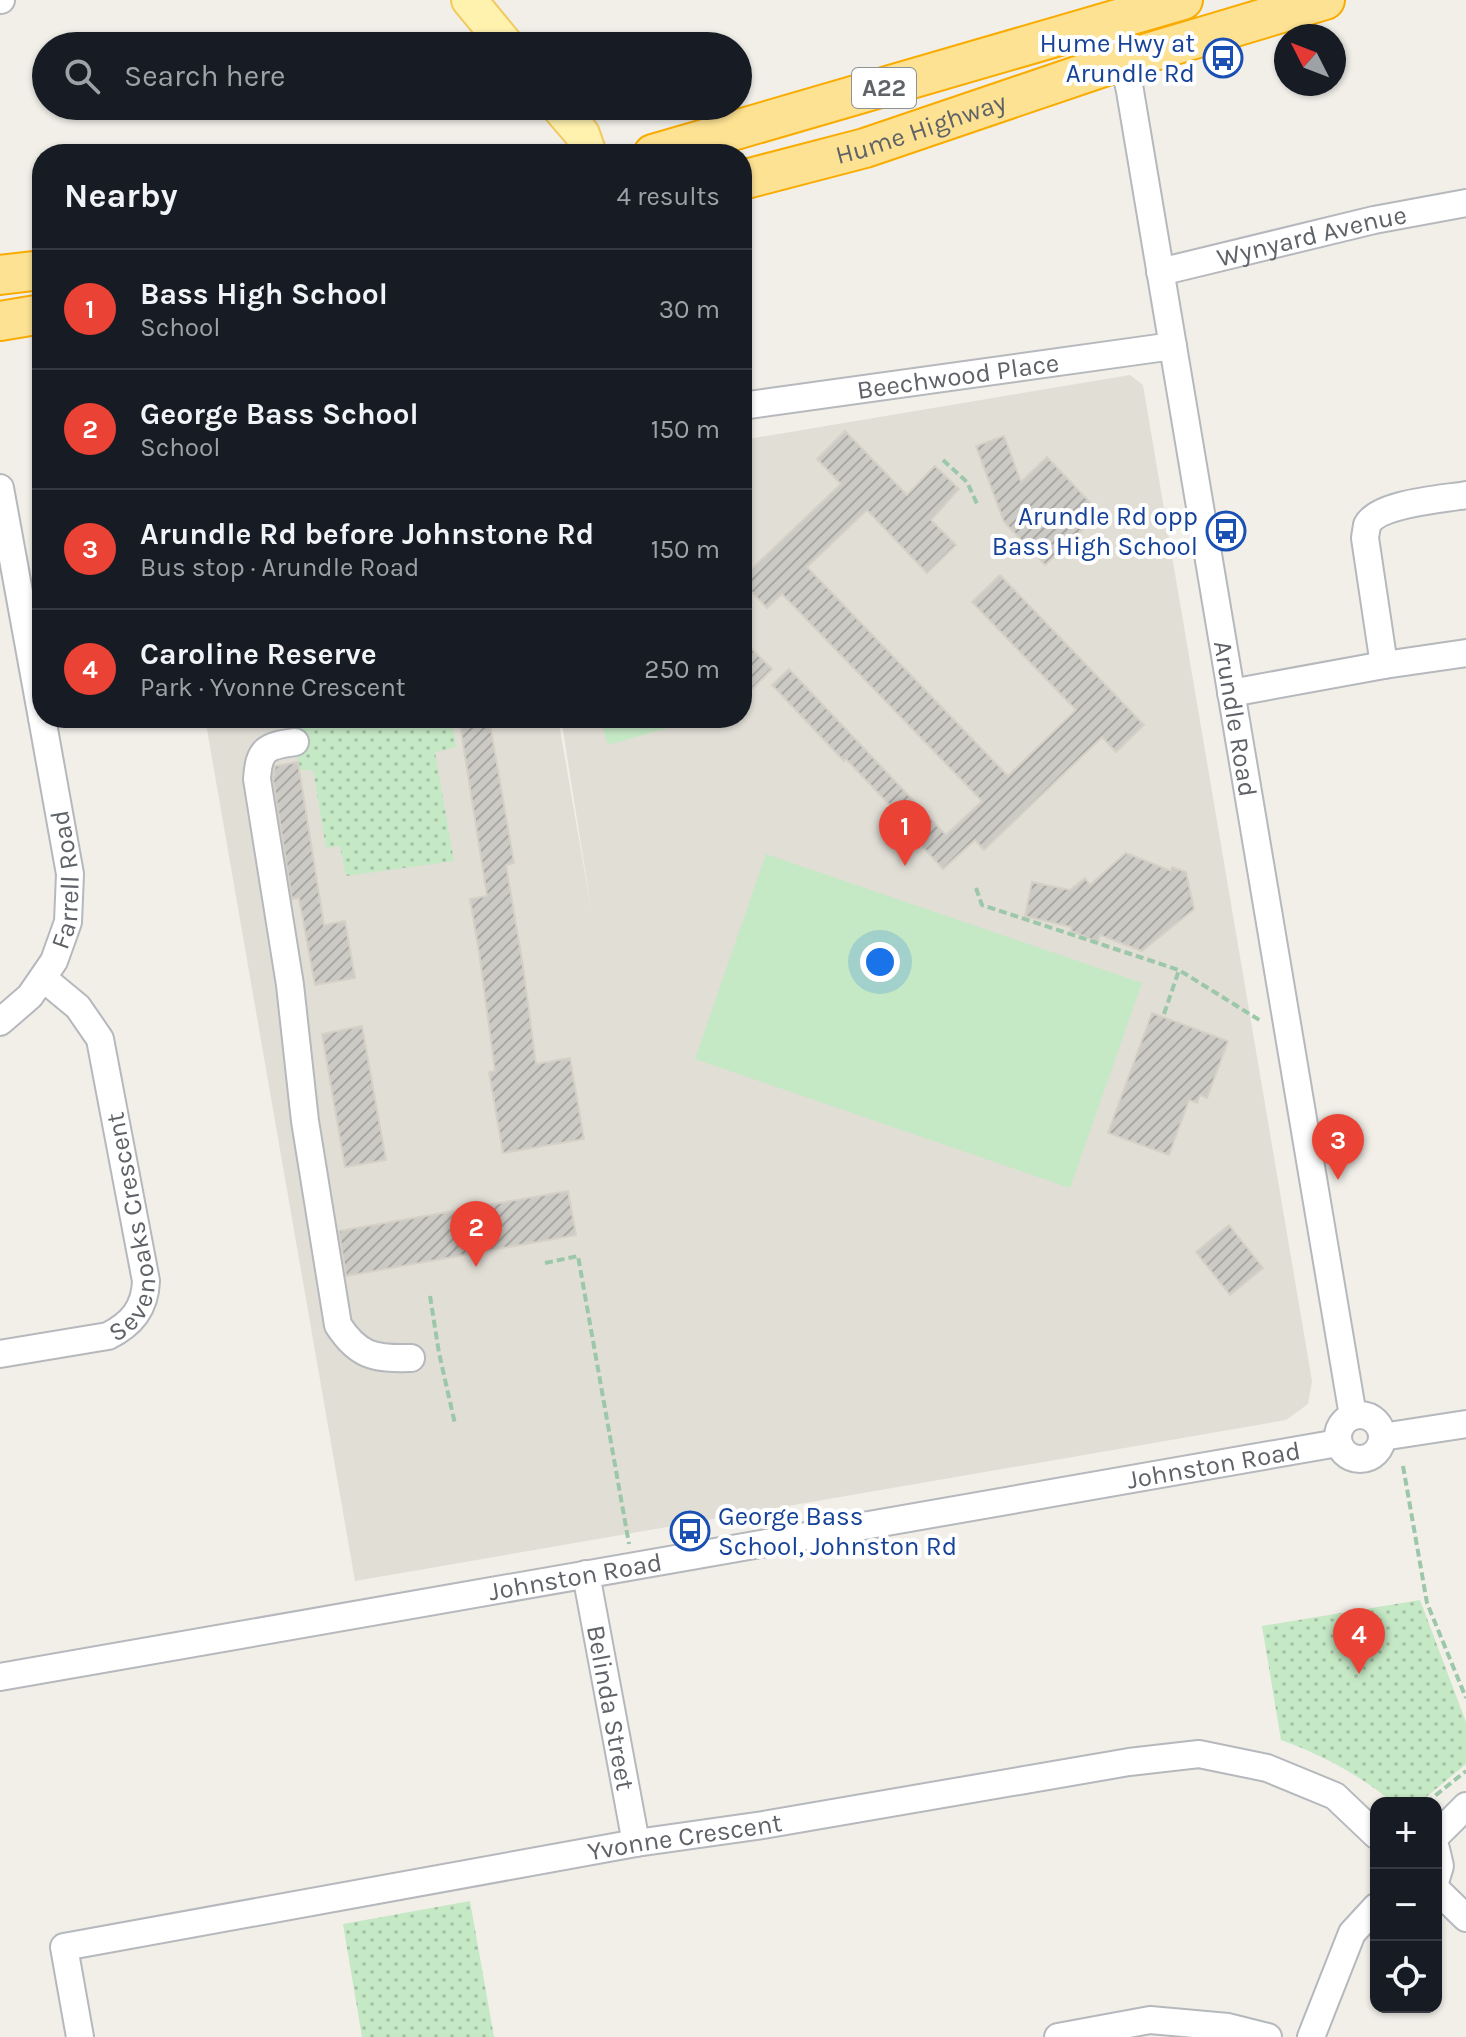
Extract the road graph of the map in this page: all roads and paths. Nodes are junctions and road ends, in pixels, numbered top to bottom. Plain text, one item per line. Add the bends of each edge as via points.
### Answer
1 (469, 0) edge
2 (1183, 0) edge
3 (1325, 0) edge
4 (1115, 21) junction
5 (495, 32) edge
6 (1124, 60) junction
7 (570, 120) edge
8 (586, 144) edge
9 (688, 144) edge
10 (752, 177) edge
11 (1466, 203) edge
12 (32, 271) edge
13 (1160, 272) junction
14 (0, 275) edge
15 (32, 316) edge
16 (0, 321) edge
17 (1173, 346) junction
18 (752, 405) edge
19 (943, 460) dead end
20 (0, 488) edge
21 (1466, 495) edge
22 (978, 506) dead end
23 (7, 565) edge
24 (1466, 653) edge
25 (1384, 665) junction
26 (32, 674) edge
27 (1231, 693) junction
28 (44, 728) edge
29 (295, 742) dead end
30 (976, 888) dead end
31 (1179, 970) junction
32 (43, 978) junction
33 (1164, 1014) dead end
34 (0, 1022) edge
35 (1289, 1039) junction
36 (545, 1263) dead end
37 (430, 1296) dead end
38 (0, 1354) edge
39 (411, 1358) dead end
40 (1353, 1416) junction
41 (455, 1424) dead end
42 (1466, 1424) edge
43 (1382, 1437) junction
44 (1338, 1443) junction
45 (1403, 1466) dead end
46 (633, 1566) junction
47 (586, 1574) junction
48 (0, 1677) edge
49 (1466, 1698) edge
50 (1466, 1771) edge
51 (1434, 1797) edge
52 (1466, 1806) edge
53 (1370, 1829) edge
54 (1442, 1830) edge
55 (636, 1843) junction
56 (1442, 1895) edge
57 (1370, 1914) edge
58 (1466, 1918) edge
59 (80, 2037) edge
60 (1058, 2037) edge
61 (1268, 2037) edge
62 (1311, 2037) edge

1 - 5 main road
2 - 4 highway, Hume Highway / A22
3 - 6 highway, Hume Highway / A22
4 - 6 street, Arundle Road
4 - 9 highway, Hume Highway / A22
6 - 10 highway, Hume Highway / A22 via 865,148
6 - 13 street, Arundle Road
7 - 8 main road
11 - 13 street, Wynyard Avenue
12 - 14 highway
13 - 17 street, Arundle Road
15 - 16 highway
17 - 18 street, Beechwood Place
17 - 27 street, Arundle Road
19 - 22 path via 967,482
20 - 23 street, Farrell Road
21 - 25 street via 1389,509 1367,525
23 - 26 street, Farrell Road
24 - 25 street
25 - 27 street
27 - 35 street, Arundle Road
28 - 32 street, Farrell Road via 71,898 60,946
29 - 39 street via 263,752 257,779 335,1310 348,1341 362,1353
30 - 31 path via 982,905
31 - 33 path
31 - 35 path
32 - 34 street, Farrell Road
32 - 38 street, Sevenoaks Crescent via 78,1007 100,1039 146,1291 136,1316 108,1336
35 - 40 street, Arundle Road
36 - 46 path via 578,1256
37 - 41 path
40 - 43 street via 1375,1420
40 - 44 street via 1340,1428
42 - 43 street
43 - 44 street via 1377,1451 1362,1459 1346,1454
44 - 46 street, Johnston Road
45 - 49 path via 1427,1603
46 - 47 street, Johnston Road
47 - 48 street, Johnston Road
47 - 55 street, Belinda Street
50 - 51 path
52 - 54 street
53 - 55 street, Yvonne Crescent via 1335,1796 1267,1768 1199,1754
55 - 59 street, Yvonne Crescent via 64,1947
56 - 58 street
57 - 62 street via 1352,1933
60 - 61 street via 1150,2020 1228,2027

